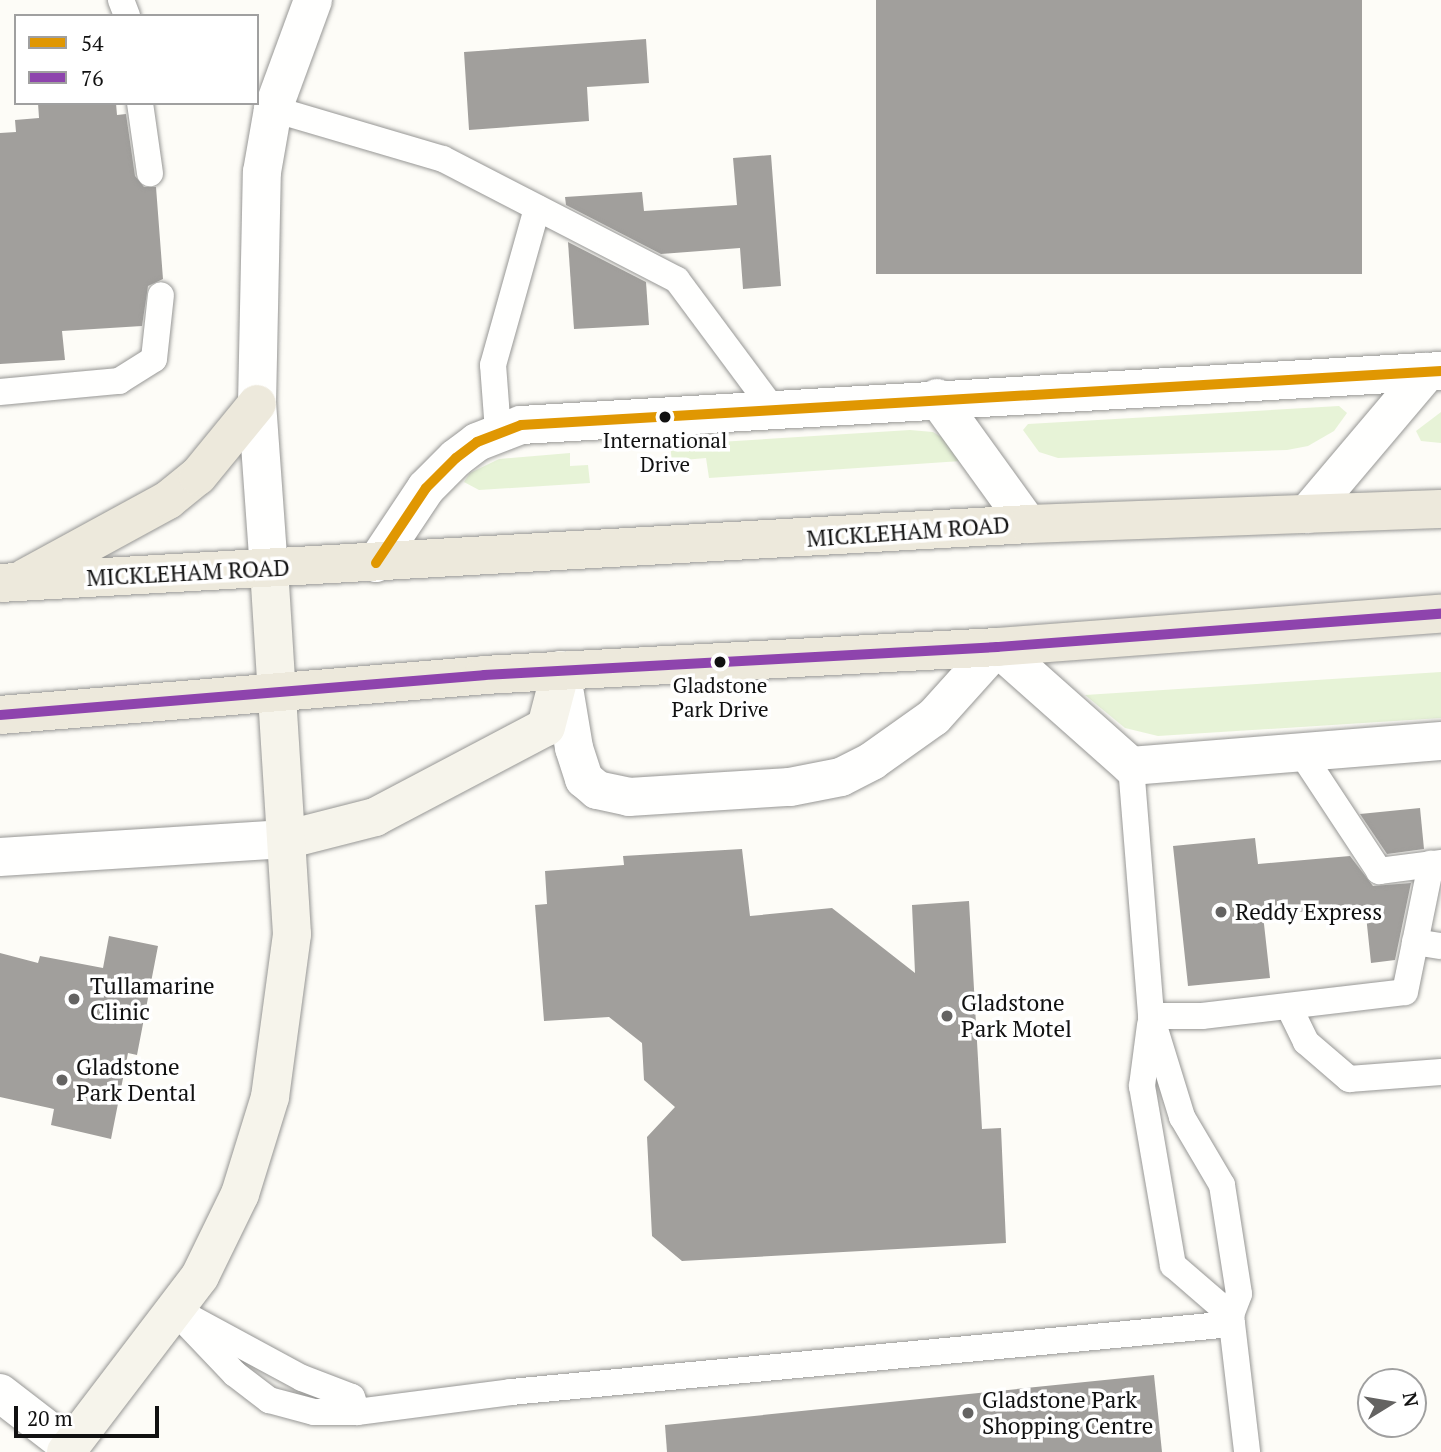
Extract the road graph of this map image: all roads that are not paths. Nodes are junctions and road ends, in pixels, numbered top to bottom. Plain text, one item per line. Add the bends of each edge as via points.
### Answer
1 (313, 0) edge
2 (141, 105) edge
3 (273, 109) junction
4 (150, 173) dead end
5 (537, 208) junction
6 (161, 295) dead end
7 (1434, 371) edge
8 (0, 392) edge
9 (937, 398) junction
10 (257, 404) junction
11 (772, 408) junction
12 (498, 431) junction
13 (1441, 509) edge
14 (1307, 514) junction
15 (1028, 524) junction
16 (376, 563) junction
17 (269, 570) junction
18 (9, 583) edge
19 (1441, 614) edge
20 (997, 647) junction
21 (561, 670) junction
22 (278, 695) junction
23 (0, 715) edge
24 (1441, 741) edge
25 (1300, 751) junction
26 (1131, 766) junction
27 (289, 839) junction
28 (0, 857) edge
29 (1436, 864) edge
30 (1428, 944) edge
31 (1289, 1007) junction
32 (1151, 1016) junction
33 (1441, 1072) edge
34 (174, 1310) junction
35 (1231, 1320) junction
36 (0, 1393) edge
37 (357, 1412) junction
38 (68, 1449) edge
39 (1247, 1452) edge

1 - 3 street
2 - 4 lane
3 - 5 lane via 443,159
3 - 10 street via 258,229
5 - 11 lane via 677,280
5 - 12 lane via 493,365
6 - 8 lane via 154,359 120,380
7 - 9 street
7 - 14 street
9 - 11 street
9 - 15 street
10 - 17 street
10 - 18 main road via 198,476 168,500
11 - 12 street via 577,420
12 - 16 street via 456,458 426,488
13 - 14 main road, MICKLEHAM ROAD
14 - 15 main road, MICKLEHAM ROAD
15 - 16 main road, MICKLEHAM ROAD
16 - 17 main road, MICKLEHAM ROAD
17 - 18 main road, MICKLEHAM ROAD
17 - 22 street
19 - 20 main road
20 - 21 main road
20 - 21 street via 934,717 841,777 790,787 629,797 597,790 584,779 573,748
20 - 26 street
21 - 22 main road
21 - 27 street via 546,727 375,817
22 - 23 main road
22 - 27 street
24 - 25 street
25 - 26 street
25 - 29 lane via 1379,871
26 - 32 lane
27 - 28 street
27 - 34 street via 292,934 270,1097 225,1230 200,1276
29 - 30 lane
30 - 31 lane via 1405,992
31 - 32 lane
31 - 33 lane via 1306,1042 1349,1079
32 - 35 lane via 1182,1117 1222,1185 1239,1294
32 - 35 lane via 1142,1086 1173,1265
34 - 37 lane via 252,1347 302,1378 352,1397
34 - 37 lane via 235,1374 269,1400 314,1412
34 - 38 street
35 - 37 lane via 511,1392
35 - 39 lane
36 - 38 street

